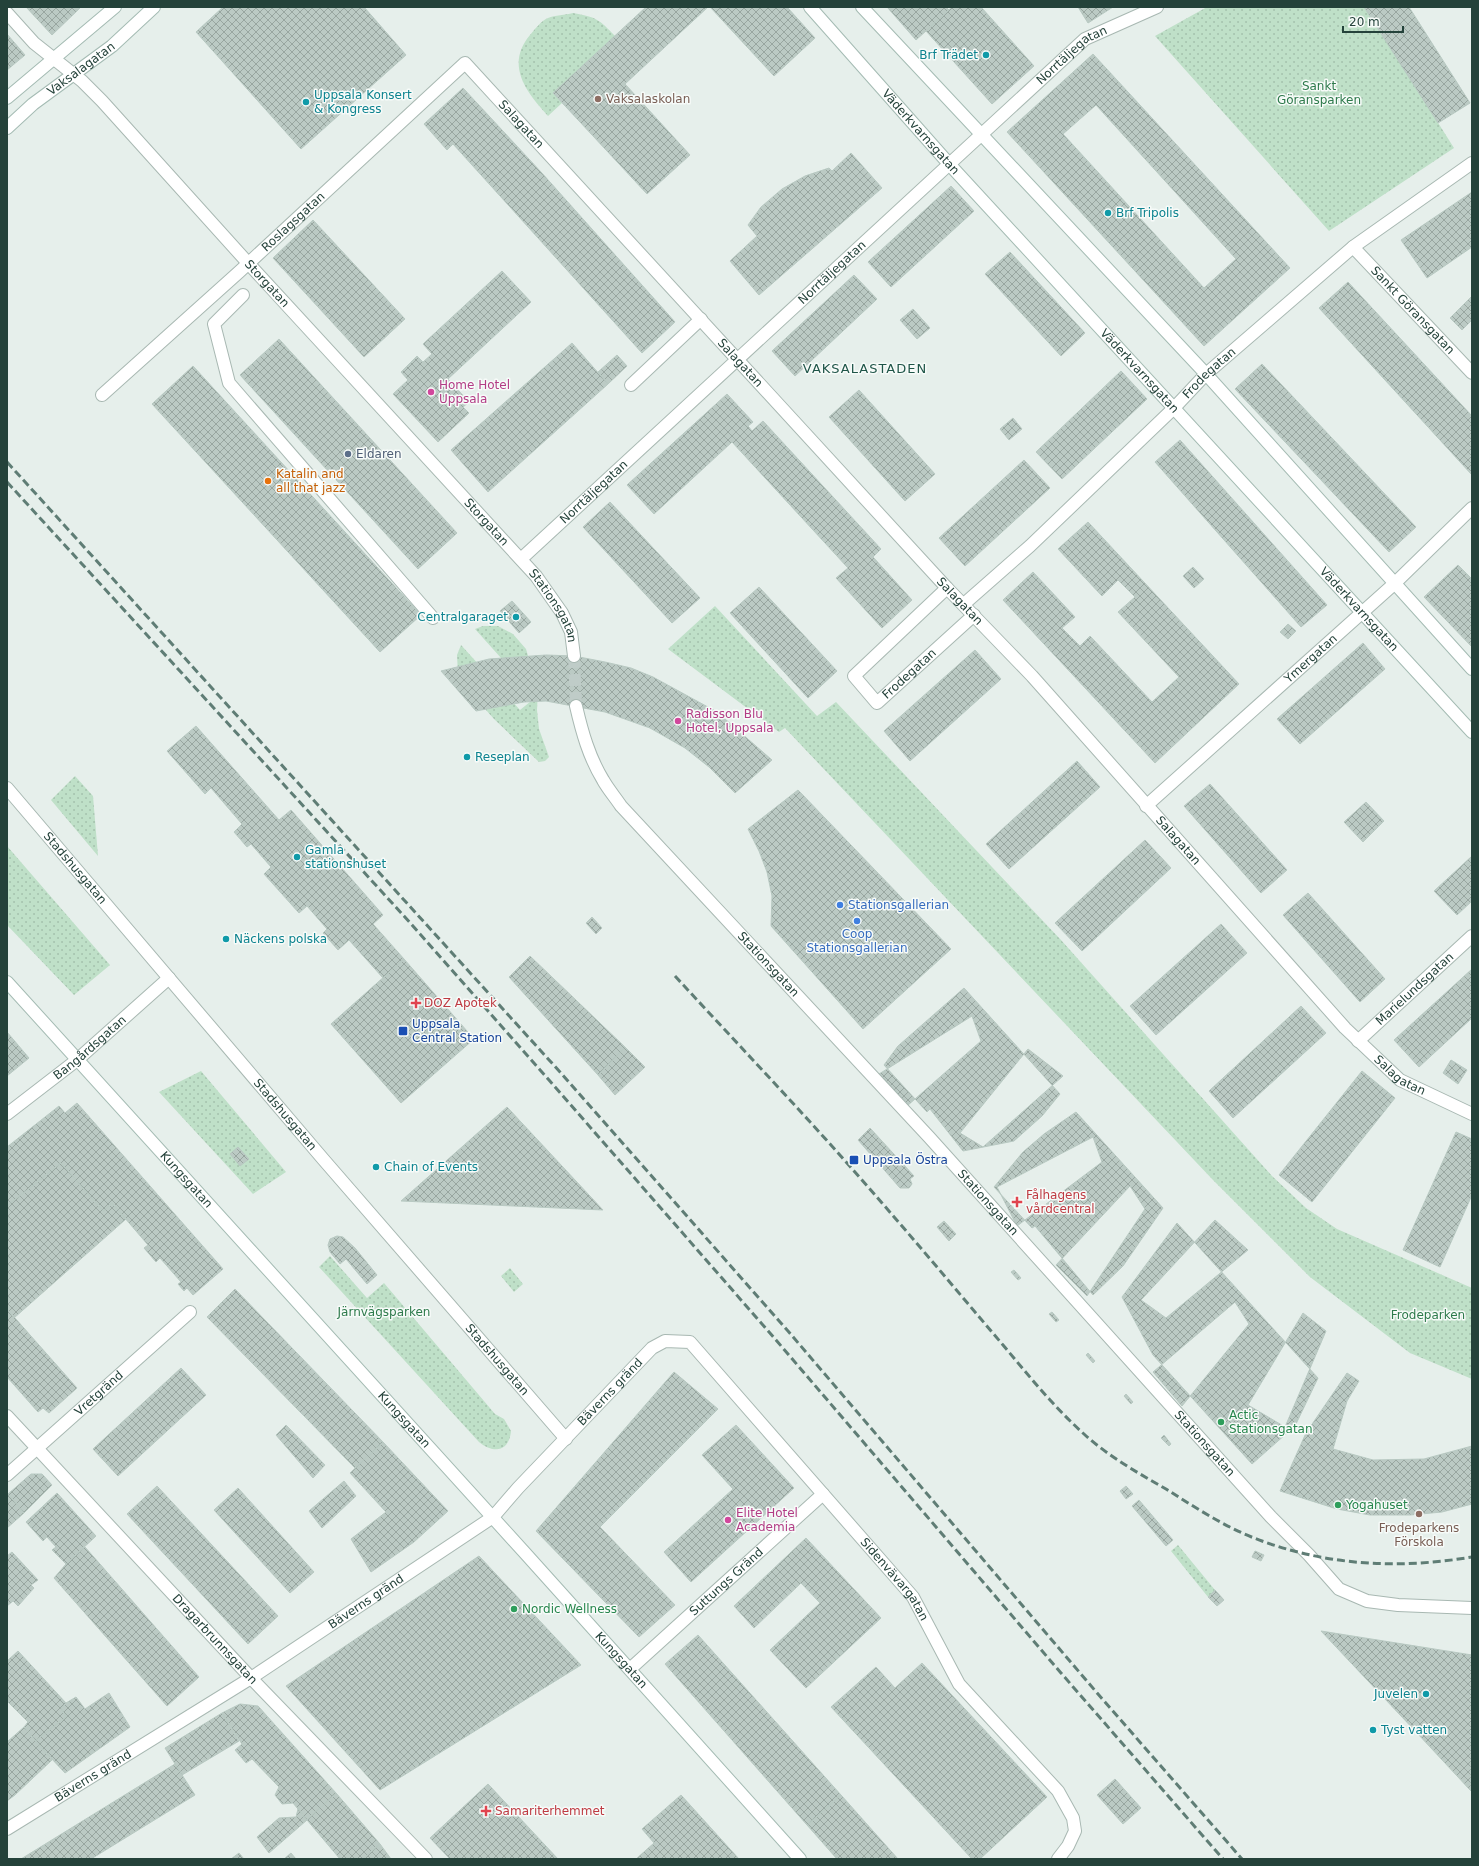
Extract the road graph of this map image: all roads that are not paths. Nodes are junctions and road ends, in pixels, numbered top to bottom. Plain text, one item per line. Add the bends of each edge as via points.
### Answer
1 (115, 7) edge
2 (154, 7) edge
3 (810, 7) edge
4 (862, 7) edge
5 (1157, 7) edge
6 (7, 13) edge
7 (53, 59) junction
8 (465, 63) joint
9 (74, 74) junction
10 (7, 98) edge
11 (7, 128) edge
12 (982, 134) junction
13 (1472, 163) edge
14 (950, 165) junction
15 (1353, 247) junction
16 (248, 263) junction
17 (243, 295) dead end
18 (701, 319) junction
19 (738, 361) junction
20 (1472, 373) edge
21 (1206, 374) junction
22 (631, 385) dead end
23 (102, 395) dead end
24 (1174, 408) junction
25 (1472, 508) edge
26 (522, 560) junction
27 (1394, 584) junction
28 (947, 588) junction
29 (964, 604) junction
30 (1361, 613) junction
31 (974, 615) junction
32 (432, 618) dead end
33 (574, 656) tunnel mouth
34 (1472, 669) edge
35 (576, 706) tunnel mouth
36 (1472, 732) edge
37 (7, 788) edge
38 (1146, 806) junction
39 (1472, 936) edge
40 (169, 978) junction
41 (7, 982) edge
42 (1358, 1041) junction
43 (77, 1060) junction
44 (7, 1114) edge
45 (1472, 1114) edge
46 (190, 1312) dead end
47 (690, 1342) joint
48 (7, 1416) edge
49 (566, 1439) junction
50 (36, 1448) junction
51 (7, 1474) edge
52 (823, 1494) junction
53 (493, 1518) junction
54 (1470, 1607) edge
55 (630, 1669) junction
56 (251, 1678) junction
57 (7, 1829) edge
58 (423, 1858) edge
59 (800, 1859) edge
60 (1058, 1859) edge

1 - 7 street, Vaksalagatan
2 - 9 street, Vaksalagatan via 112,46
3 - 14 street, Väderkvarnsgatan
4 - 12 street
5 - 12 street, Norrtäljegatan via 1085,39
6 - 7 street, Storgatan via 34,43
7 - 9 street, Storgatan
7 - 10 street, Vaksalagatan
8 - 16 street, Roslagsgatan
8 - 18 street, Salagatan
9 - 11 street, Vaksalagatan via 33,104
9 - 16 street, Storgatan via 102,101
12 - 14 street, Norrtäljegatan
12 - 21 street
13 - 15 street, Frodegatan
14 - 19 street, Norrtäljegatan
14 - 24 street, Väderkvarnsgatan
15 - 20 street, Sankt Göransgatan
15 - 21 street, Frodegatan
16 - 23 street, Roslagsgatan
16 - 26 street, Storgatan
17 - 32 street via 214,324 229,383
18 - 19 street, Salagatan
18 - 22 street
19 - 26 street, Norrtäljegatan
19 - 28 street, Salagatan
21 - 24 street, Frodegatan
21 - 27 street
24 - 29 street, Frodegatan via 1030,546
24 - 30 street, Väderkvarnsgatan
25 - 27 street, Ymergatan
26 - 33 street, Stationsgatan via 562,613 571,632
27 - 30 street, Ymergatan
27 - 34 street
28 - 29 street, Salagatan
28 - 31 street, Frodegatan via 854,676 877,703
29 - 31 street, Salagatan
30 - 36 street, Väderkvarnsgatan
30 - 38 street, Ymergatan
31 - 38 street, Salagatan via 1032,676
35 - 54 street, Stationsgatan via 592,760 621,806 924,1131 1271,1518 1339,1589 1368,1601 1398,1605
37 - 40 street, Stadshusgatan
38 - 42 street, Salagatan
39 - 42 street, Marielundsgatan
40 - 43 street, Bangårdsgatan
40 - 49 street, Stadshusgatan
41 - 43 street, Kungsgatan
42 - 45 street, Salagatan via 1400,1080
43 - 44 street, Bangårdsgatan
43 - 53 street, Kungsgatan
46 - 50 street, Vretgränd
47 - 49 street, Bäverns gränd via 666,1341 652,1348
47 - 52 street, Sidenvävargatan
48 - 50 street, Dragarbrunnsgatan
49 - 53 street, Bäverns gränd
50 - 51 street, Vretgränd
50 - 56 street, Dragarbrunnsgatan
52 - 55 street, Suttungs Gränd
52 - 60 street, Sidenvävargatan via 912,1597 959,1684 1058,1791 1073,1818 1075,1832
53 - 55 street, Kungsgatan
53 - 56 street, Bäverns gränd
55 - 59 street, Kungsgatan
56 - 57 street, Bäverns gränd
56 - 58 street, Dragarbrunnsgatan

